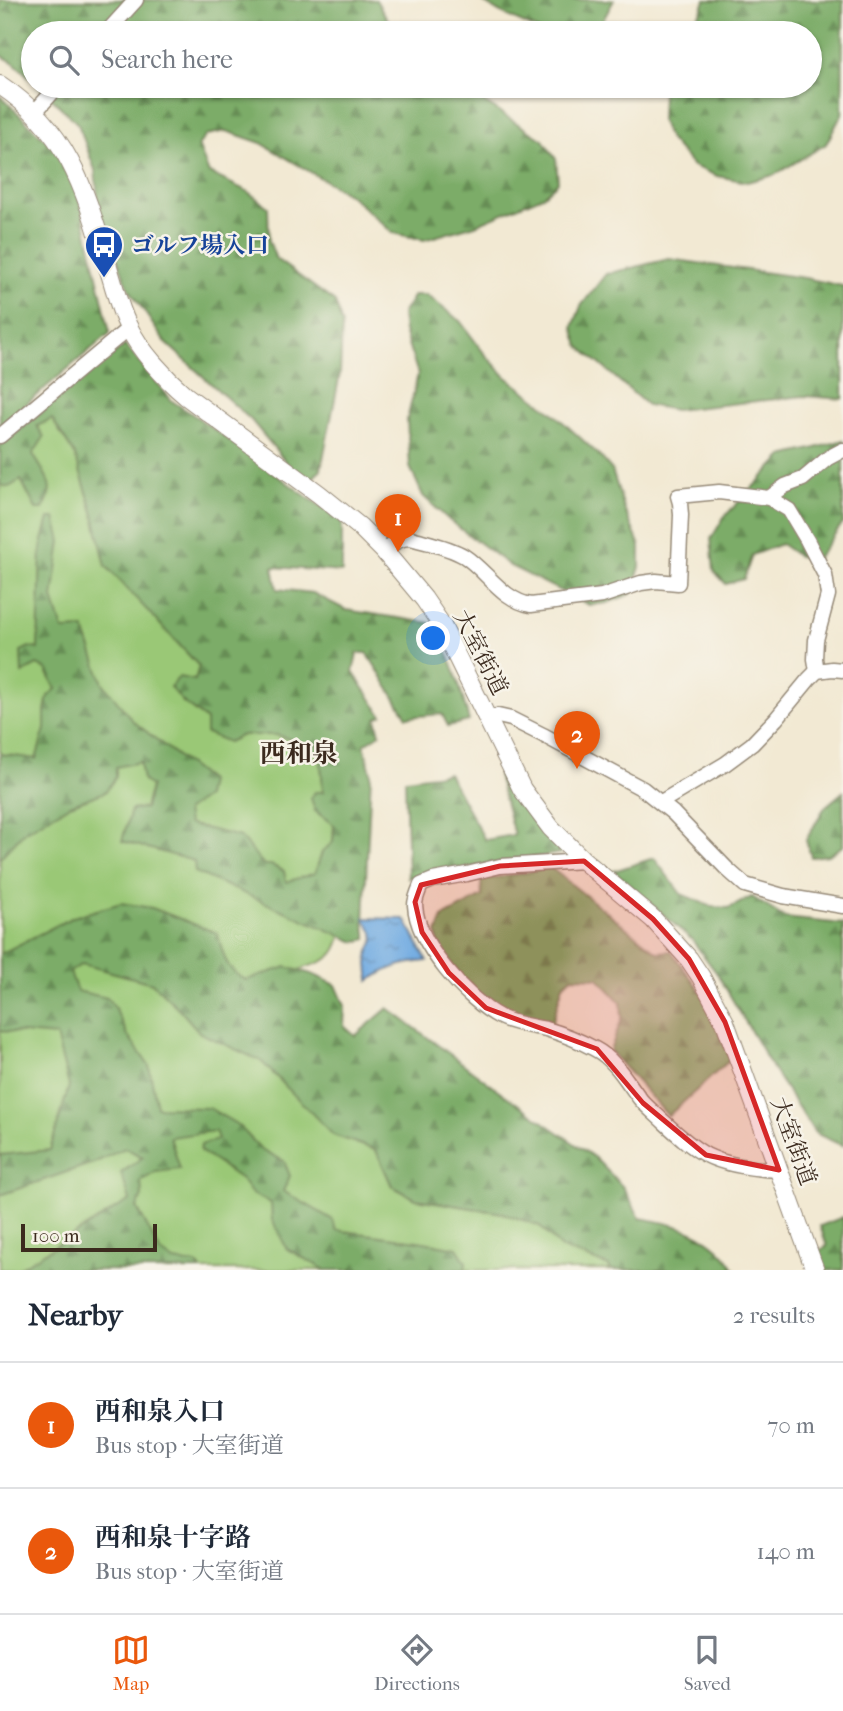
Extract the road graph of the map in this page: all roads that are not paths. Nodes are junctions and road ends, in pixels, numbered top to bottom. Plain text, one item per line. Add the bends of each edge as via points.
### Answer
1 (136, 0) edge
2 (117, 21) edge
3 (0, 85) edge
4 (47, 98) edge
5 (34, 113) junction
6 (129, 328) junction
7 (0, 436) edge
8 (843, 450) edge
9 (769, 498) junction
10 (384, 551) junction
11 (843, 670) edge
12 (817, 671) junction
13 (486, 718) junction
14 (660, 802) junction
15 (584, 861) junction
16 (843, 906) edge
17 (779, 1170) junction
18 (815, 1270) edge

1 - 2 street
3 - 5 main road, 大室街道
4 - 5 street
5 - 6 main road, 大室街道 via 74,166
6 - 7 street
6 - 10 main road, 大室街道 via 167,380 319,494
8 - 9 street
9 - 10 street via 719,492 678,496 678,583 640,583 601,596 524,604 456,552 411,538 398,539
9 - 12 street via 789,510 825,575 828,594 816,640
10 - 13 main road, 大室街道 via 441,624
11 - 12 street
12 - 14 street via 752,744
13 - 14 street via 511,719
13 - 15 main road, 大室街道 via 522,789
14 - 16 street via 746,885
15 - 17 main road, 大室街道 via 653,919 690,959 725,1022
15 - 17 street via 500,866 421,885 415,902 422,932 449,973 485,1008 513,1023 550,1030 597,1049 614,1063 643,1103 706,1155 754,1169
17 - 18 main road, 大室街道

